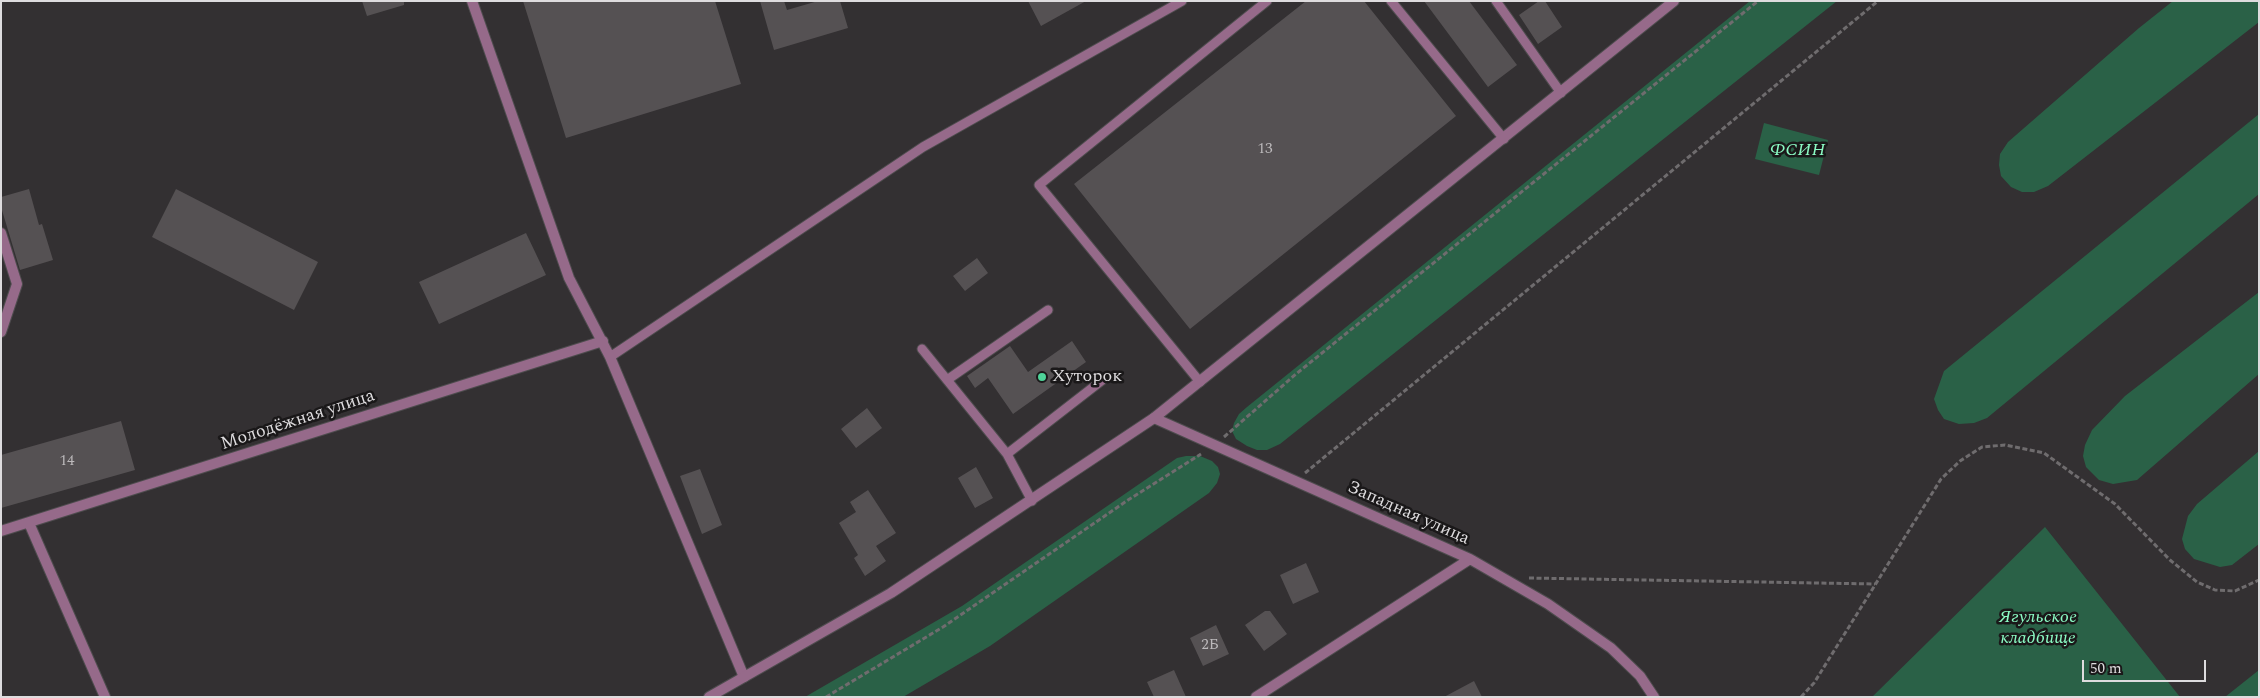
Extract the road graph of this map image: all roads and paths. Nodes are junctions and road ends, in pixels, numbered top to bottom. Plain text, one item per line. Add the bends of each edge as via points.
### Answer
1 (472, 1) edge
2 (1182, 1) edge
3 (1267, 1) edge
4 (1391, 1) edge
5 (1496, 1) edge
6 (1674, 1) edge
7 (1758, 1) edge
8 (1878, 1) edge
9 (1561, 93) junction
10 (1504, 139) junction
11 (1, 233) edge
12 (1048, 310) dead end
13 (1, 332) edge
14 (604, 341) junction
15 (922, 348) dead end
16 (610, 357) junction
17 (1105, 378) dead end
18 (947, 380) junction
19 (1200, 382) junction
20 (1154, 418) junction
21 (1215, 445) junction
22 (1007, 454) junction
23 (1295, 481) junction
24 (1032, 501) junction
25 (29, 523) junction
26 (1, 531) edge
27 (1470, 559) junction
28 (1504, 578) junction
29 (2259, 580) edge
30 (1876, 584) junction
31 (744, 677) junction
32 (105, 697) edge
33 (709, 697) edge
34 (826, 697) edge
35 (1256, 697) edge
36 (1654, 697) edge
37 (1801, 697) edge

1 - 14 street via 569,278
2 - 16 lane via 923,147
3 - 19 lane via 1039,185
4 - 10 lane
5 - 9 lane
6 - 9 street
7 - 21 path via 1296,374
8 - 23 path
9 - 10 street
10 - 19 street
11 - 13 street via 17,284
12 - 18 lane
14 - 16 street
14 - 25 street, Молодёжная улица
15 - 18 lane
16 - 31 street
17 - 22 lane
18 - 22 lane
19 - 20 street
20 - 21 street, Западная улица
20 - 24 street
21 - 23 street, Западная улица
21 - 34 path via 1128,500 943,627
22 - 24 lane
23 - 27 street, Западная улица
24 - 31 street via 891,593
25 - 26 street, Молодёжная улица
25 - 32 street
27 - 28 street
27 - 35 street, Западная улица
28 - 30 path
28 - 36 street via 1611,648 1640,676
29 - 30 path via 2235,591 2215,590 2197,582 2170,560 2115,504 2044,452 2005,445 1982,447 1941,478
30 - 37 path via 1814,683
31 - 33 street

